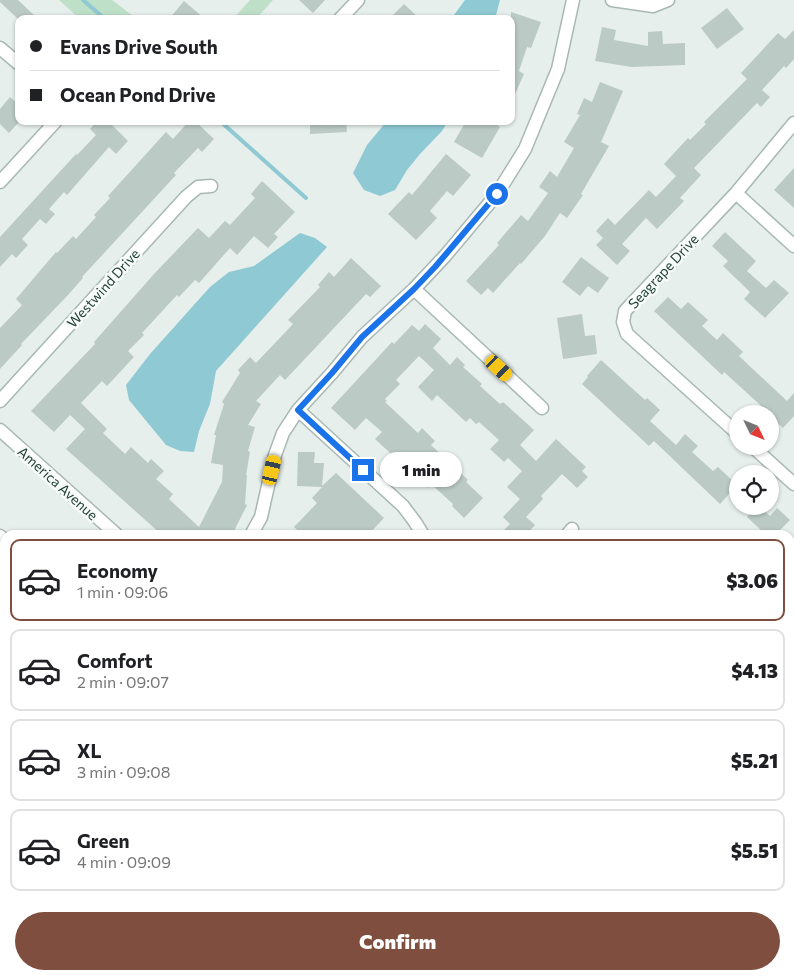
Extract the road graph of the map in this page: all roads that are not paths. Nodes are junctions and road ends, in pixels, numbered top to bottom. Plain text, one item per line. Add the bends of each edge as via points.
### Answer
1 (358, 0) edge
2 (573, 0) edge
3 (612, 0) edge
4 (668, 0) edge
5 (344, 15) edge
6 (0, 48) edge
7 (15, 61) edge
8 (794, 123) edge
9 (52, 125) edge
10 (0, 182) edge
11 (211, 186) dead end
12 (736, 193) junction
13 (794, 246) edge
14 (414, 289) junction
15 (0, 401) edge
16 (542, 408) dead end
17 (298, 410) junction
18 (729, 426) edge
19 (0, 430) edge
20 (762, 455) edge
21 (794, 484) edge
22 (111, 530) edge
23 (254, 530) edge
24 (419, 530) edge

1 - 5 street
2 - 14 street via 558,69 525,149 497,194
3 - 4 street via 653,6
6 - 7 street
8 - 12 street, Seagrape Drive
9 - 10 street
11 - 15 street, Westwind Drive via 198,187 186,197
12 - 13 street
12 - 18 street, Seagrape Drive via 625,311 624,322 627,334
14 - 16 street
14 - 17 street via 362,337
17 - 23 street via 283,433 275,455 261,517
17 - 24 street via 403,506
19 - 22 street, America Avenue
20 - 21 street

